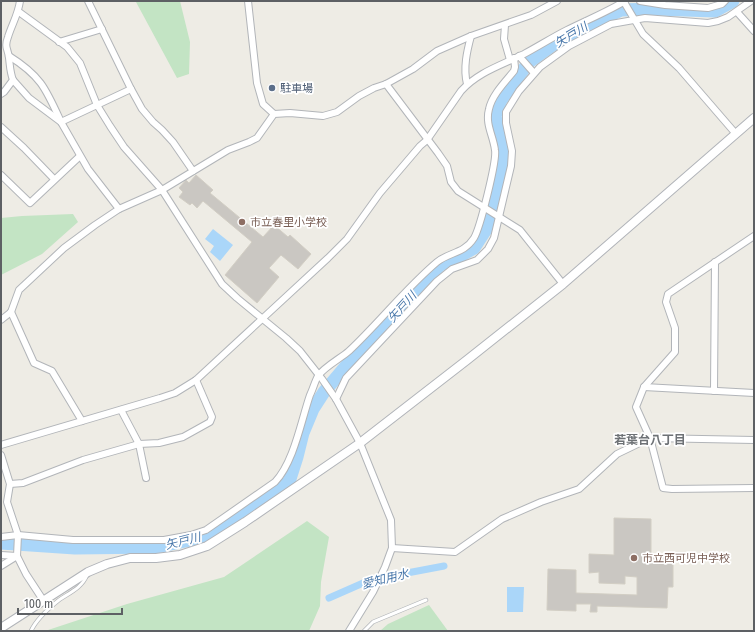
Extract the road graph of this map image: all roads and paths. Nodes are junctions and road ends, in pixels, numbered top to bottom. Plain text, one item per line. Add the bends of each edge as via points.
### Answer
1 (20, 1) edge
2 (88, 1) edge
3 (248, 1) edge
4 (557, 1) edge
5 (625, 1) edge
6 (640, 1) edge
7 (725, 1) edge
8 (751, 1) edge
9 (19, 12) junction
10 (737, 12) junction
11 (634, 21) junction
12 (505, 25) junction
13 (102, 29) junction
14 (754, 31) edge
15 (4, 36) edge
16 (471, 36) junction
17 (59, 42) junction
18 (9, 56) junction
19 (514, 58) junction
20 (534, 73) junction
21 (13, 80) junction
22 (386, 84) junction
23 (467, 84) junction
24 (131, 89) junction
25 (1, 94) edge
26 (97, 105) junction
27 (274, 114) junction
28 (754, 118) edge
29 (61, 122) junction
30 (1, 126) edge
31 (736, 134) junction
32 (427, 140) junction
33 (80, 156) junction
34 (193, 171) junction
35 (1, 175) edge
36 (54, 179) junction
37 (162, 190) junction
38 (484, 207) junction
39 (119, 209) junction
40 (500, 218) junction
41 (754, 236) edge
42 (715, 262) junction
43 (562, 284) junction
44 (11, 312) junction
45 (263, 319) junction
46 (1, 320) edge
47 (321, 377) junction
48 (196, 380) junction
49 (644, 387) junction
50 (714, 391) junction
51 (754, 393) edge
52 (336, 399) junction
53 (121, 410) junction
54 (82, 421) junction
55 (650, 438) junction
56 (754, 440) edge
57 (360, 443) junction
58 (139, 444) junction
59 (1, 445) edge
60 (1, 455) edge
61 (146, 478) dead end
62 (10, 484) junction
63 (754, 488) edge
64 (18, 535) junction
65 (1, 537) edge
66 (392, 548) junction
67 (1, 555) edge
68 (17, 556) junction
69 (1, 566) edge
70 (88, 572) junction
71 (43, 600) junction
72 (426, 600) dead end
73 (1, 628) edge
74 (31, 631) edge
75 (349, 631) edge
76 (364, 631) edge

1 - 9 street
2 - 13 street
3 - 27 street via 257,83 263,104
4 - 12 street
5 - 11 street
5 - 19 street
6 - 7 street via 708,8
8 - 10 street
9 - 15 street
9 - 17 street
10 - 11 street via 708,23 655,18
10 - 14 street
11 - 20 street via 611,24 568,46
11 - 31 street via 643,34 679,68
12 - 16 street
12 - 19 street via 504,39
13 - 17 street
13 - 24 street
15 - 18 street
16 - 22 street via 437,51 413,69
16 - 23 street via 466,63
17 - 26 street via 67,47 80,63
18 - 21 street
18 - 29 street via 38,78
19 - 20 street
19 - 23 street via 477,76
19 - 38 street via 514,71 489,107 487,117 496,158
20 - 40 street via 506,112 512,166
21 - 25 street
21 - 29 street via 29,98
22 - 27 street via 359,96 337,112 323,116
22 - 32 street
23 - 32 street
24 - 26 street
24 - 34 street via 142,109 173,142
26 - 29 street
26 - 37 street via 124,147
27 - 34 street via 257,138 228,150
28 - 31 street
29 - 33 street
30 - 36 street
31 - 43 street
32 - 38 street via 446,166 451,182 458,191
32 - 45 street via 380,193 347,239
33 - 36 street
33 - 39 street
34 - 37 street
35 - 36 street via 30,203
37 - 39 street
37 - 45 street via 222,284
38 - 40 street
38 - 47 street via 474,238 462,251 438,261
39 - 44 street via 64,248 19,290
40 - 43 street via 520,230
40 - 52 street via 488,249 477,260 452,269 437,281 346,378
41 - 42 street
42 - 49 street via 668,294 666,302 675,328 675,352
42 - 50 street
43 - 57 street
44 - 46 street
44 - 54 street via 34,363 52,371
45 - 47 street via 300,351
45 - 48 street
47 - 52 street
47 - 64 street via 309,399 283,473 275,482 206,530 191,536 164,540 73,540
48 - 53 street via 175,393
48 - 58 street via 212,417 210,422 183,437 159,443
49 - 50 street
49 - 55 street via 636,407
50 - 51 street
52 - 57 street
53 - 54 street
53 - 58 street
54 - 59 street
55 - 56 street
55 - 63 street via 663,488
55 - 66 street via 617,454 579,488 502,519 455,552
57 - 66 street via 391,520
57 - 70 street via 206,546 180,555 130,558
58 - 61 street
58 - 62 street via 82,460 23,483
60 - 62 street
62 - 64 street via 7,502
64 - 65 street
64 - 68 street
66 - 75 street via 373,592
67 - 68 street
68 - 69 street
68 - 71 street
70 - 71 street
70 - 74 lane via 83,583 57,602
71 - 73 street
72 - 76 lane via 373,622

